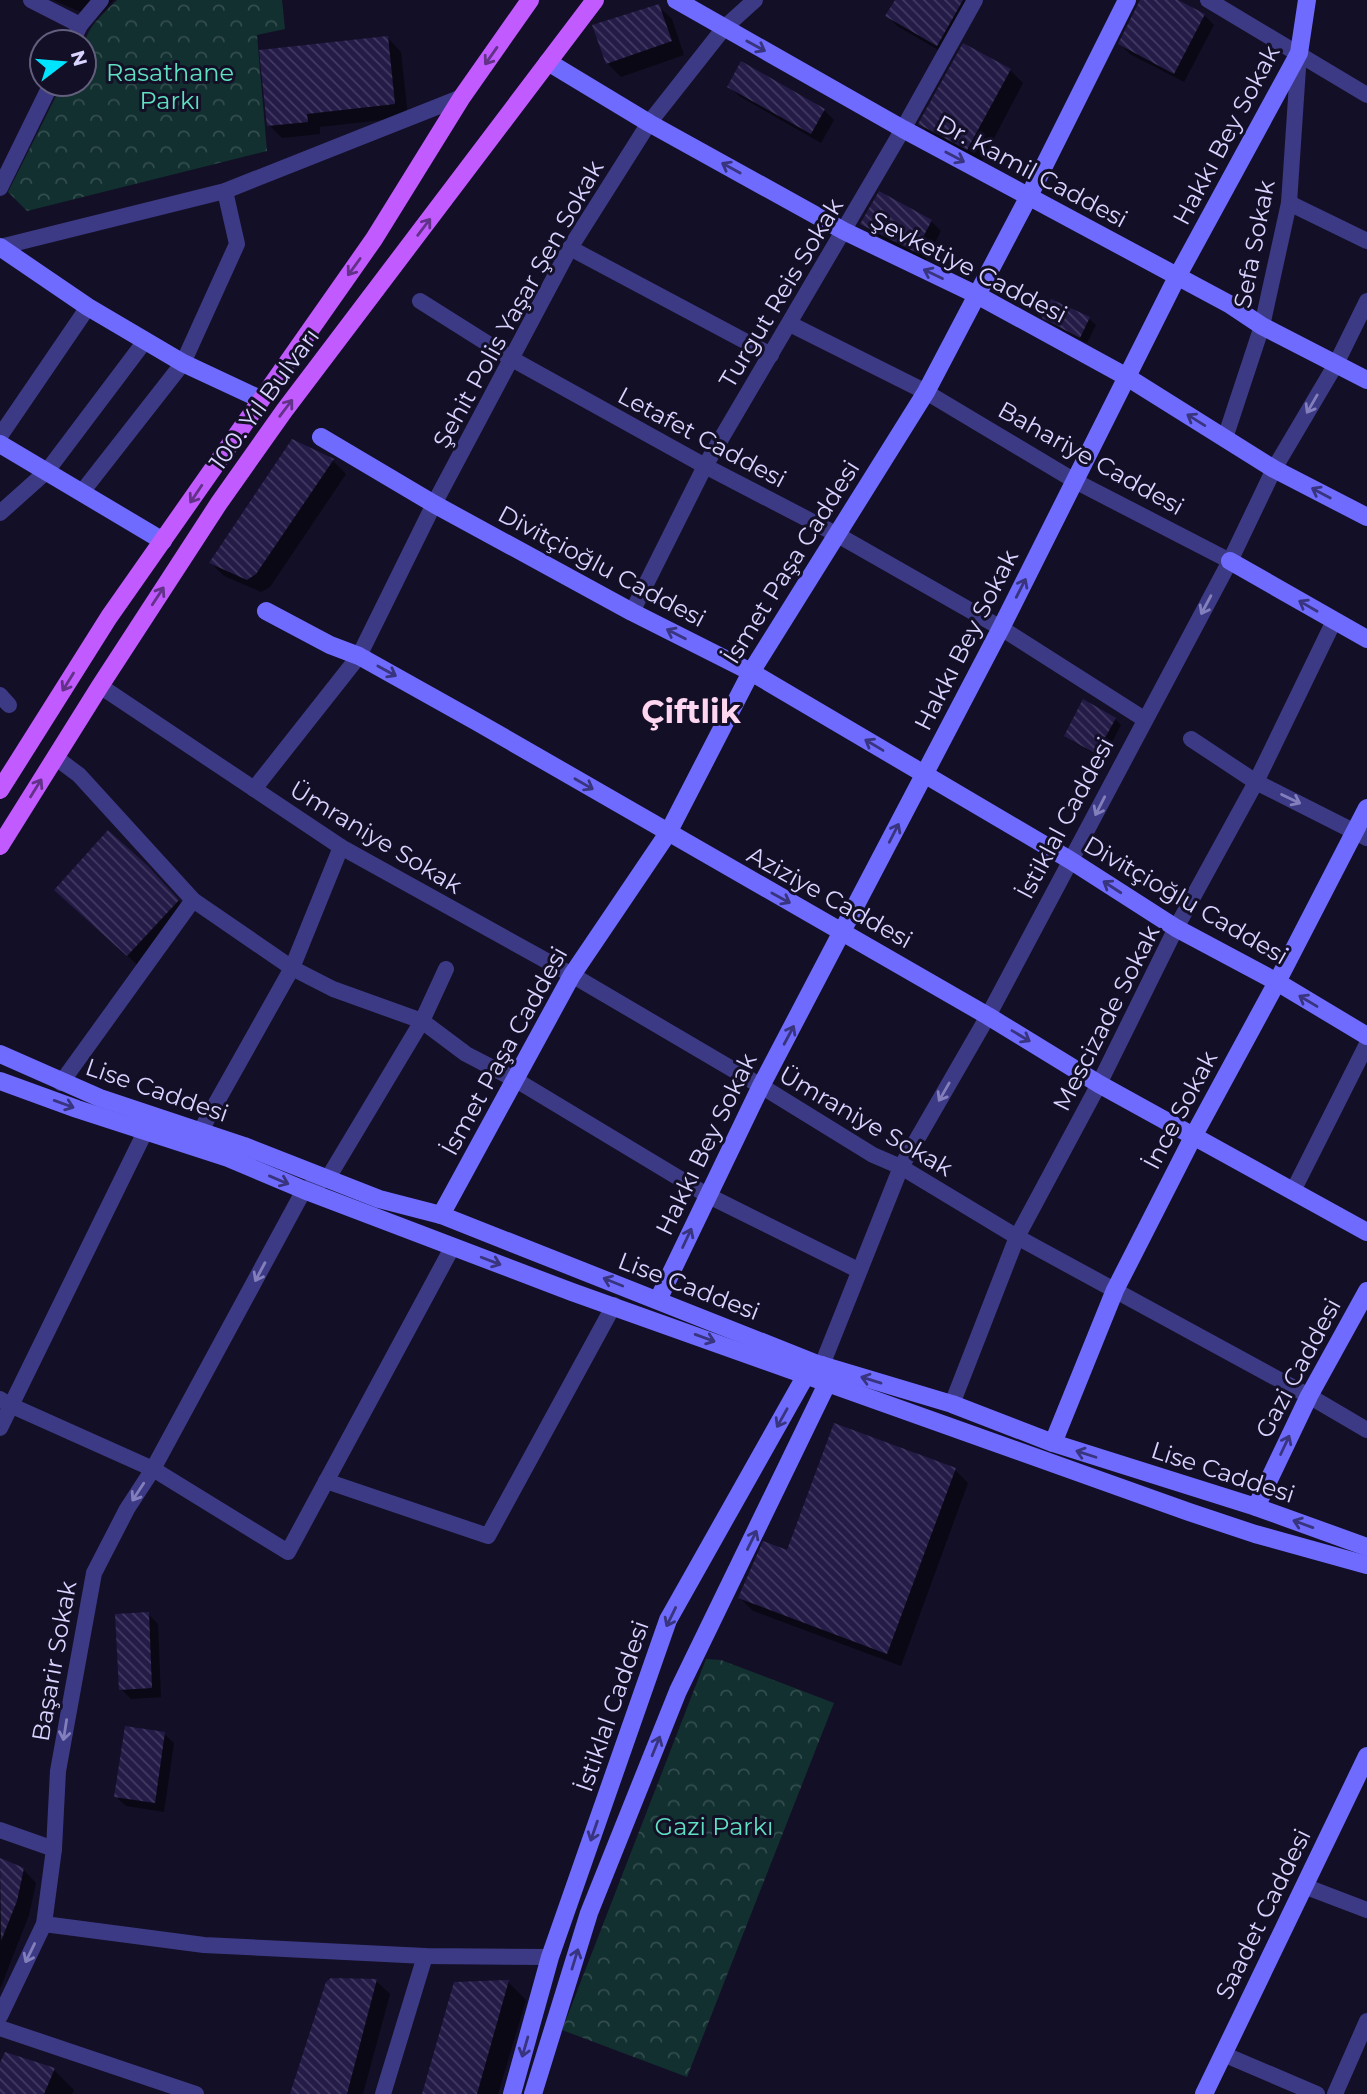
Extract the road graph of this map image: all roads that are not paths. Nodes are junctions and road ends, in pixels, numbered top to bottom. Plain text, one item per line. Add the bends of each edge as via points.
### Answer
1 (31, 0) edge
2 (101, 0) edge
3 (530, 0) edge
4 (594, 0) edge
5 (676, 0) edge
6 (755, 0) edge
7 (975, 0) edge
8 (1127, 0) edge
9 (1208, 0) edge
10 (1307, 0) edge
11 (80, 25) junction
12 (79, 28) edge
13 (724, 29) junction
14 (1299, 53) junction
15 (548, 62) junction
16 (1367, 95) edge
17 (462, 97) junction
18 (44, 98) edge
19 (649, 122) junction
20 (903, 129) junction
21 (0, 188) edge
22 (225, 191) junction
23 (1029, 196) junction
24 (1289, 203) junction
25 (844, 231) junction
26 (1367, 241) edge
27 (0, 247) edge
28 (570, 248) junction
29 (1177, 277) junction
30 (977, 295) junction
31 (420, 301) dead end
32 (1367, 301) edge
33 (88, 307) junction
34 (790, 324) junction
35 (1262, 326) junction
36 (145, 341) junction
37 (771, 355) junction
38 (512, 359) junction
39 (183, 363) junction
40 (1336, 364) junction
41 (1127, 377) junction
42 (1367, 380) edge
43 (926, 392) junction
44 (260, 399) junction
45 (0, 436) edge
46 (321, 437) dead end
47 (1225, 438) junction
48 (0, 444) edge
49 (705, 466) junction
50 (1274, 469) junction
51 (47, 471) junction
52 (1075, 481) junction
53 (82, 492) junction
54 (434, 503) junction
55 (0, 513) edge
56 (1367, 517) edge
57 (836, 534) junction
58 (163, 541) junction
59 (1230, 561) junction
60 (266, 611) dead end
61 (632, 612) junction
62 (1334, 621) junction
63 (1001, 628) junction
64 (1367, 639) edge
65 (359, 656) junction
66 (751, 673) junction
67 (100, 686) junction
68 (1144, 719) junction
69 (1191, 739) dead end
70 (55, 757) junction
71 (924, 775) junction
72 (1256, 782) junction
73 (254, 789) junction
74 (0, 790) edge
75 (1367, 808) edge
76 (668, 833) junction
77 (1361, 835) edge
78 (0, 846) edge
79 (341, 847) junction
80 (1070, 860) junction
81 (193, 900) junction
82 (1176, 928) junction
83 (844, 932) junction
84 (292, 968) junction
85 (446, 969) dead end
86 (572, 975) junction
87 (1277, 982) junction
88 (988, 1016) junction
89 (422, 1021) junction
90 (1367, 1036) edge
91 (1367, 1044) edge
92 (0, 1055) edge
93 (516, 1080) junction
94 (0, 1081) edge
95 (61, 1083) junction
96 (1099, 1084) junction
97 (761, 1086) junction
98 (201, 1130) junction
99 (145, 1132) junction
100 (1194, 1135) junction
101 (901, 1167) junction
102 (328, 1178) junction
103 (304, 1190) junction
104 (1293, 1191) junction
105 (707, 1195) junction
106 (441, 1214) junction
107 (1367, 1232) edge
108 (1017, 1237) junction
109 (453, 1246) junction
110 (858, 1270) junction
111 (1115, 1290) junction
112 (1367, 1290) edge
113 (658, 1300) junction
114 (614, 1305) junction
115 (818, 1374) junction
116 (1309, 1396) junction
117 (5, 1402) edge
118 (953, 1404) junction
119 (0, 1428) edge
120 (1367, 1430) edge
121 (1053, 1443) junction
122 (153, 1469) junction
123 (326, 1481) junction
124 (1256, 1507) junction
125 (1365, 1543) edge
126 (1367, 1565) edge
127 (1367, 1756) edge
128 (1361, 1782) edge
129 (0, 1830) edge
130 (54, 1849) junction
131 (1304, 1885) junction
132 (1367, 1910) edge
133 (44, 1924) junction
134 (425, 1956) junction
135 (550, 1957) junction
136 (0, 2016) edge
137 (1367, 2021) edge
138 (0, 2028) edge
139 (1223, 2054) junction
140 (196, 2094) edge
141 (383, 2094) edge
142 (512, 2094) edge
143 (533, 2094) edge
144 (1204, 2094) edge
145 (1317, 2094) edge
146 (1335, 2094) edge

1 - 11 street
2 - 11 street
3 -> 17 main road, 100. Yıl Bulvarı
4 - 15 main road, 100. Yıl Bulvarı
5 - 13 main road, Dr. Kamil Caddesi
6 - 13 street, Şehit Polis Yaşar Şen Sokak
7 - 20 street, Turgut Reis Sokak
8 - 23 main road, İsmet Paşa Caddesi
9 - 14 street
10 - 14 main road, Hakkı Bey Sokak
11 - 12 street
13 - 19 street, Şehit Polis Yaşar Şen Sokak
13 -> 20 main road, Dr. Kamil Caddesi
14 - 16 street
14 - 24 street, Sefa Sokak
14 - 29 main road, Hakkı Bey Sokak
15 - 19 main road, Şevketiye Caddesi
67 -> 15 main road, 100. Yıl Bulvarı via 284,411
17 - 22 street
17 -> 44 main road, 100. Yıl Bulvarı via 374,239
18 - 21 street
25 -> 19 main road, Şevketiye Caddesi
19 - 28 street, Şehit Polis Yaşar Şen Sokak
20 -> 23 main road, Dr. Kamil Caddesi
20 - 25 street, Turgut Reis Sokak
22 - 27 street
22 - 39 street via 237,244
23 - 29 main road, Dr. Kamil Caddesi
23 - 30 main road, İsmet Paşa Caddesi
24 - 26 street
24 - 35 street, Sefa Sokak
30 -> 25 main road, Şevketiye Caddesi
25 - 34 street, Turgut Reis Sokak
27 - 33 main road
28 - 37 street
28 - 38 street, Şehit Polis Yaşar Şen Sokak
29 - 35 main road, Dr. Kamil Caddesi
29 - 41 main road, Hakkı Bey Sokak
30 - 41 main road, Şevketiye Caddesi
30 - 43 main road, İsmet Paşa Caddesi
31 - 38 street, Letafet Caddesi
32 - 40 street, İstiklal Caddesi
33 - 36 main road
33 - 45 street
34 - 37 street, Turgut Reis Sokak
34 - 43 street, Bahariye Caddesi
35 - 40 main road, Dr. Kamil Caddesi
35 - 47 street, Sefa Sokak
36 - 39 main road
36 - 51 street
37 - 49 street, Turgut Reis Sokak
38 - 49 street, Letafet Caddesi
38 - 54 street, Şehit Polis Yaşar Şen Sokak
39 - 44 main road
39 - 53 street
40 - 42 main road, Dr. Kamil Caddesi
40 -> 50 street, İstiklal Caddesi
47 -> 41 main road, Şevketiye Caddesi
41 - 52 main road, Hakkı Bey Sokak
43 - 52 street, Bahariye Caddesi
43 - 57 main road, İsmet Paşa Caddesi
44 -> 58 main road, 100. Yıl Bulvarı
46 - 54 main road, Divitçioğlu Caddesi
47 - 50 main road, Şevketiye Caddesi
48 - 51 main road
49 - 57 street, Letafet Caddesi
49 - 61 street, Turgut Reis Sokak
56 -> 50 main road, Şevketiye Caddesi
50 - 59 street, İstiklal Caddesi
51 - 53 main road
51 - 55 street
52 - 59 street, Bahariye Caddesi
63 -> 52 main road, Hakkı Bey Sokak
53 - 58 main road
54 - 61 main road, Divitçioğlu Caddesi
54 - 65 street, Şehit Polis Yaşar Şen Sokak
57 - 63 street, Letafet Caddesi
57 - 66 main road, İsmet Paşa Caddesi
58 -> 74 main road, 100. Yıl Bulvarı via 109,617
62 -> 59 main road, Bahariye Caddesi
59 -> 68 street, İstiklal Caddesi
60 - 65 main road, Aziziye Caddesi
66 -> 61 main road, Divitçioğlu Caddesi
62 - 64 main road, Bahariye Caddesi
62 - 72 street, Mescizade Sokak
63 - 68 street, Letafet Caddesi
63 - 71 main road, Hakkı Bey Sokak
65 - 73 street, Şehit Polis Yaşar Şen Sokak
65 -> 76 main road, Aziziye Caddesi
71 -> 66 main road, Divitçioğlu Caddesi
66 - 76 main road, İsmet Paşa Caddesi
67 - 70 main road, 100. Yıl Bulvarı
67 - 73 street, Ümraniye Sokak
68 -> 80 street, İstiklal Caddesi
69 - 72 street
78 -> 70 main road, 100. Yıl Bulvarı
70 - 81 street via 79,775
71 - 80 main road, Divitçioğlu Caddesi
83 -> 71 main road, Hakkı Bey Sokak
72 -> 77 street
72 - 82 street, Mescizade Sokak
73 - 79 street, Ümraniye Sokak
75 - 77 main road, İnce Sokak
76 -> 83 main road, Aziziye Caddesi
76 - 86 main road, İsmet Paşa Caddesi
77 - 87 main road, İnce Sokak
79 - 84 street
79 - 86 street, Ümraniye Sokak
82 -> 80 main road, Divitçioğlu Caddesi
80 - 88 street, İstiklal Caddesi
81 - 84 street
81 - 95 street
82 - 87 main road, Divitçioğlu Caddesi
82 - 96 street, Mescizade Sokak
83 - 88 main road, Aziziye Caddesi
97 -> 83 main road, Hakkı Bey Sokak
84 - 89 street via 333,989
84 - 98 street
85 - 89 street
86 - 93 main road, İsmet Paşa Caddesi
86 - 97 street, Ümraniye Sokak
90 -> 87 main road, Divitçioğlu Caddesi
87 - 100 main road, İnce Sokak
88 -> 96 main road, Aziziye Caddesi
88 -> 101 street, İstiklal Caddesi
89 - 93 street via 466,1054
89 - 102 street
91 - 104 street
92 - 95 main road, Lise Caddesi
93 - 105 street
93 - 106 main road, İsmet Paşa Caddesi
94 -> 99 main road, Lise Caddesi
95 - 98 main road, Lise Caddesi
96 - 100 main road, Aziziye Caddesi
96 - 108 street, Mescizade Sokak
97 - 101 street, Ümraniye Sokak via 873,1155
97 - 105 main road, Hakkı Bey Sokak
98 - 102 main road, Lise Caddesi
99 -> 103 main road, Lise Caddesi via 228,1158
99 - 117 street
100 - 104 main road, Aziziye Caddesi
100 - 111 main road, İnce Sokak
101 - 108 street, Ümraniye Sokak
101 - 110 street, İstiklal Caddesi
102 - 103 street
102 - 106 main road, Lise Caddesi via 379,1199
103 - 109 main road, Lise Caddesi
103 -> 122 street, Başarir Sokak
104 - 107 main road, Aziziye Caddesi
105 - 110 street
113 -> 105 main road, Hakkı Bey Sokak
113 -> 106 main road, Lise Caddesi
108 - 111 street, Ümraniye Sokak
108 - 118 street, Mescizade Sokak
109 -> 114 main road, Lise Caddesi
109 - 123 street
110 - 115 street, İstiklal Caddesi
111 - 116 street, Ümraniye Sokak
111 - 121 main road, İnce Sokak
112 - 116 main road, Gazi Caddesi
113 - 115 main road, Lise Caddesi
114 -> 115 main road, Lise Caddesi
114 - 123 street via 488,1536
118 -> 115 main road, Lise Caddesi
115 - 126 main road, Lise Caddesi via 1189,1512
115 -> 135 main road, İstiklal Caddesi via 668,1620
143 -> 115 main road, İstiklal Caddesi via 589,1913 678,1691 825,1388
116 - 120 street, Ümraniye Sokak
124 -> 116 main road, Gazi Caddesi
117 - 119 street
117 - 122 street
118 - 121 main road, Lise Caddesi
124 -> 121 main road, Lise Caddesi
122 - 123 street via 288,1552
122 -> 130 street, Başarir Sokak via 94,1573 58,1771
125 -> 124 main road, Lise Caddesi
127 - 128 main road, Saadet Caddesi
128 - 131 main road, Saadet Caddesi
129 - 130 street
130 - 133 street, Başarir Sokak
131 - 132 street
131 - 139 main road, Saadet Caddesi
133 - 134 street via 204,1945
133 -> 136 street, Başarir Sokak
134 - 135 street
134 - 141 street
135 -> 142 main road, İstiklal Caddesi
137 - 146 street
138 - 140 street
139 - 144 main road, Saadet Caddesi
139 - 145 street

